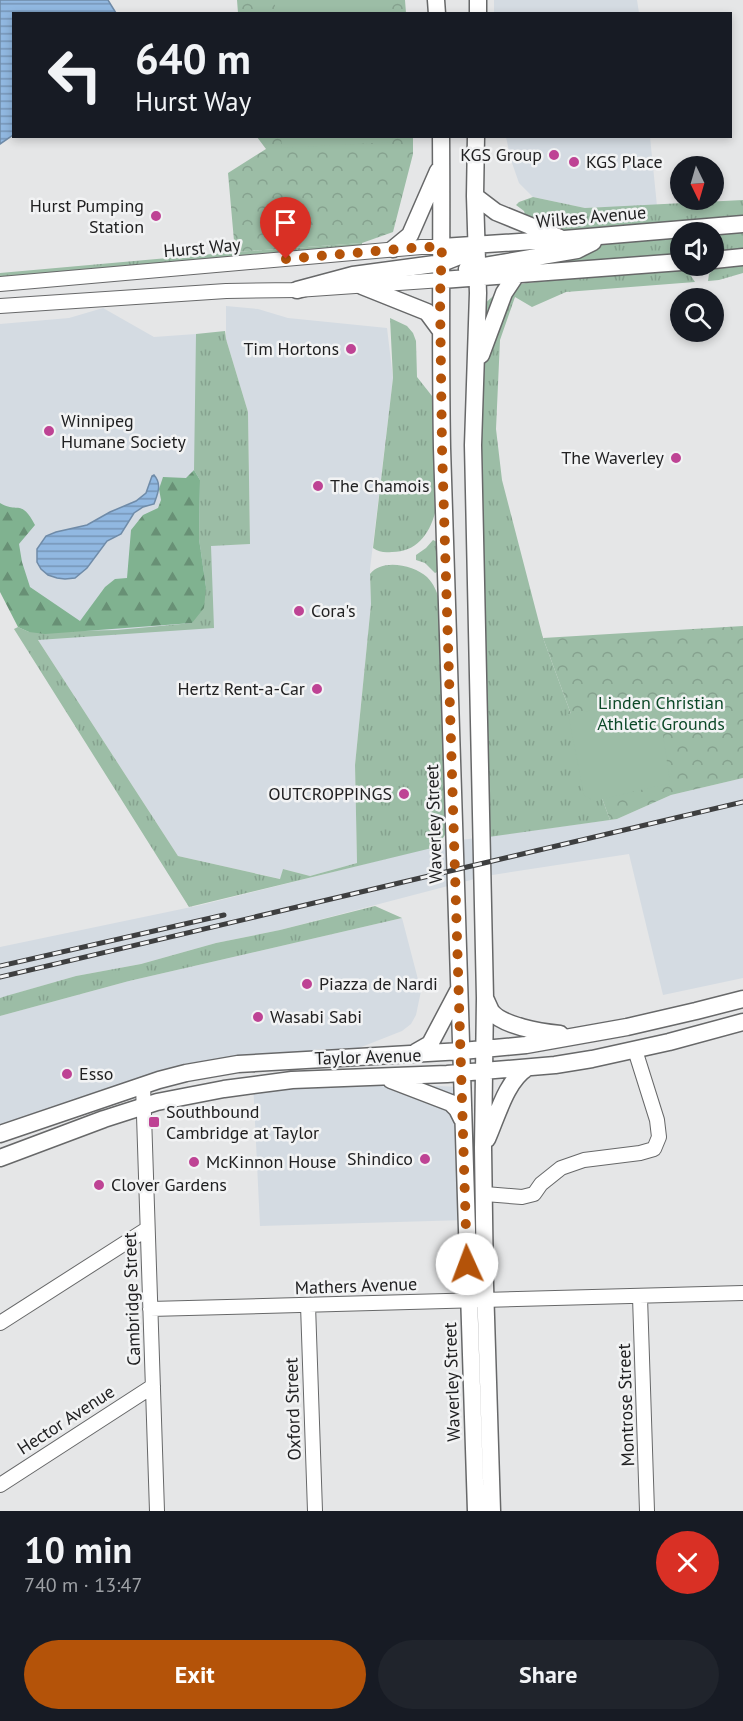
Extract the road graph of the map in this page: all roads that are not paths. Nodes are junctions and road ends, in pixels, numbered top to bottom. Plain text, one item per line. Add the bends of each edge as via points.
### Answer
1 (441, 138) edge
2 (476, 138) edge
3 (441, 165) junction
4 (475, 196) junction
5 (743, 224) edge
6 (605, 236) junction
7 (564, 239) junction
8 (477, 245) junction
9 (393, 249) junction
10 (442, 255) junction
11 (743, 257) edge
12 (724, 259) edge
13 (670, 263) edge
14 (478, 272) junction
15 (516, 275) junction
16 (442, 280) junction
17 (0, 284) edge
18 (362, 286) junction
19 (297, 290) junction
20 (0, 306) edge
21 (441, 331) junction
22 (475, 376) junction
23 (459, 988) junction
24 (485, 998) junction
25 (743, 999) edge
26 (743, 1022) edge
27 (572, 1036) junction
28 (485, 1049) junction
29 (636, 1050) junction
30 (462, 1051) junction
31 (414, 1053) junction
32 (528, 1068) junction
33 (485, 1072) junction
34 (461, 1073) junction
35 (381, 1077) junction
36 (143, 1085) junction
37 (143, 1107) junction
38 (462, 1119) junction
39 (0, 1134) edge
40 (483, 1148) junction
41 (0, 1158) edge
42 (484, 1194) junction
43 (147, 1229) junction
44 (743, 1293) edge
45 (640, 1297) junction
46 (477, 1300) junction
47 (308, 1305) junction
48 (150, 1310) junction
49 (0, 1323) edge
50 (153, 1386) junction
51 (0, 1485) edge
52 (157, 1511) edge
53 (315, 1511) edge
54 (476, 1511) edge
55 (492, 1511) edge
56 (647, 1511) edge

1 - 3 main road, Waverley Street
2 - 4 main road, Waverley Street
3 - 9 main road via 410,235
3 - 10 main road, Waverley Street
4 - 7 main road via 496,212
4 - 8 main road, Waverley Street
5 - 6 main road, Wilkes Avenue
6 - 7 main road, Wilkes Avenue
6 - 14 main road via 577,250
7 - 8 main road, Wilkes Avenue
8 - 10 main road, Wilkes Avenue
8 - 14 main road, Waverley Street
9 - 10 street, Hurst Way
9 - 17 street, Hurst Way
10 - 16 main road, Waverley Street
10 - 19 main road, Wilkes Avenue
11 - 12 main road
13 - 15 main road
14 - 15 main road
14 - 16 main road
14 - 22 main road, Waverley Street
15 - 22 main road via 504,293
16 - 18 street
16 - 21 main road, Waverley Street
18 - 19 street
18 - 21 main road via 427,312
19 - 20 street
21 - 23 main road, Waverley Street
22 - 24 main road, Waverley Street via 473,445
23 - 30 main road, Waverley Street
23 - 31 main road via 430,1044
24 - 27 main road via 492,1012 504,1021
24 - 28 main road, Waverley Street
25 - 27 main road, Taylor Avenue
26 - 29 main road, Taylor Avenue
27 - 28 main road, Taylor Avenue
28 - 30 main road, Taylor Avenue
28 - 33 main road, Waverley Street
29 - 32 main road, Taylor Avenue
29 - 42 street via 657,1120 659,1137 654,1149 584,1160 561,1168 534,1194
30 - 31 main road, Taylor Avenue
30 - 34 main road, Waverley Street
31 - 36 main road, Taylor Avenue via 238,1064
32 - 33 main road, Taylor Avenue
32 - 40 main road via 511,1084
33 - 34 main road, Taylor Avenue
33 - 40 main road, Waverley Street
34 - 35 main road, Taylor Avenue
34 - 38 main road, Waverley Street
35 - 37 main road, Taylor Avenue via 292,1080 224,1089
35 - 38 main road via 450,1103
36 - 37 street, Cambridge Street
36 - 39 main road, Taylor Avenue
37 - 41 main road, Taylor Avenue
37 - 43 street, Cambridge Street
38 - 46 main road, Waverley Street
40 - 42 main road, Waverley Street
42 - 46 main road, Waverley Street
43 - 48 street, Cambridge Street
43 - 49 street
44 - 45 street, Mathers Avenue
45 - 46 street, Mathers Avenue
45 - 56 street, Montrose Street
46 - 47 street, Mathers Avenue
46 - 54 main road, Waverley Street
46 - 55 main road, Waverley Street
47 - 48 street, Mathers Avenue
47 - 53 street, Oxford Street
48 - 50 street, Cambridge Street
50 - 51 street, Hector Avenue
50 - 52 street, Cambridge Street

